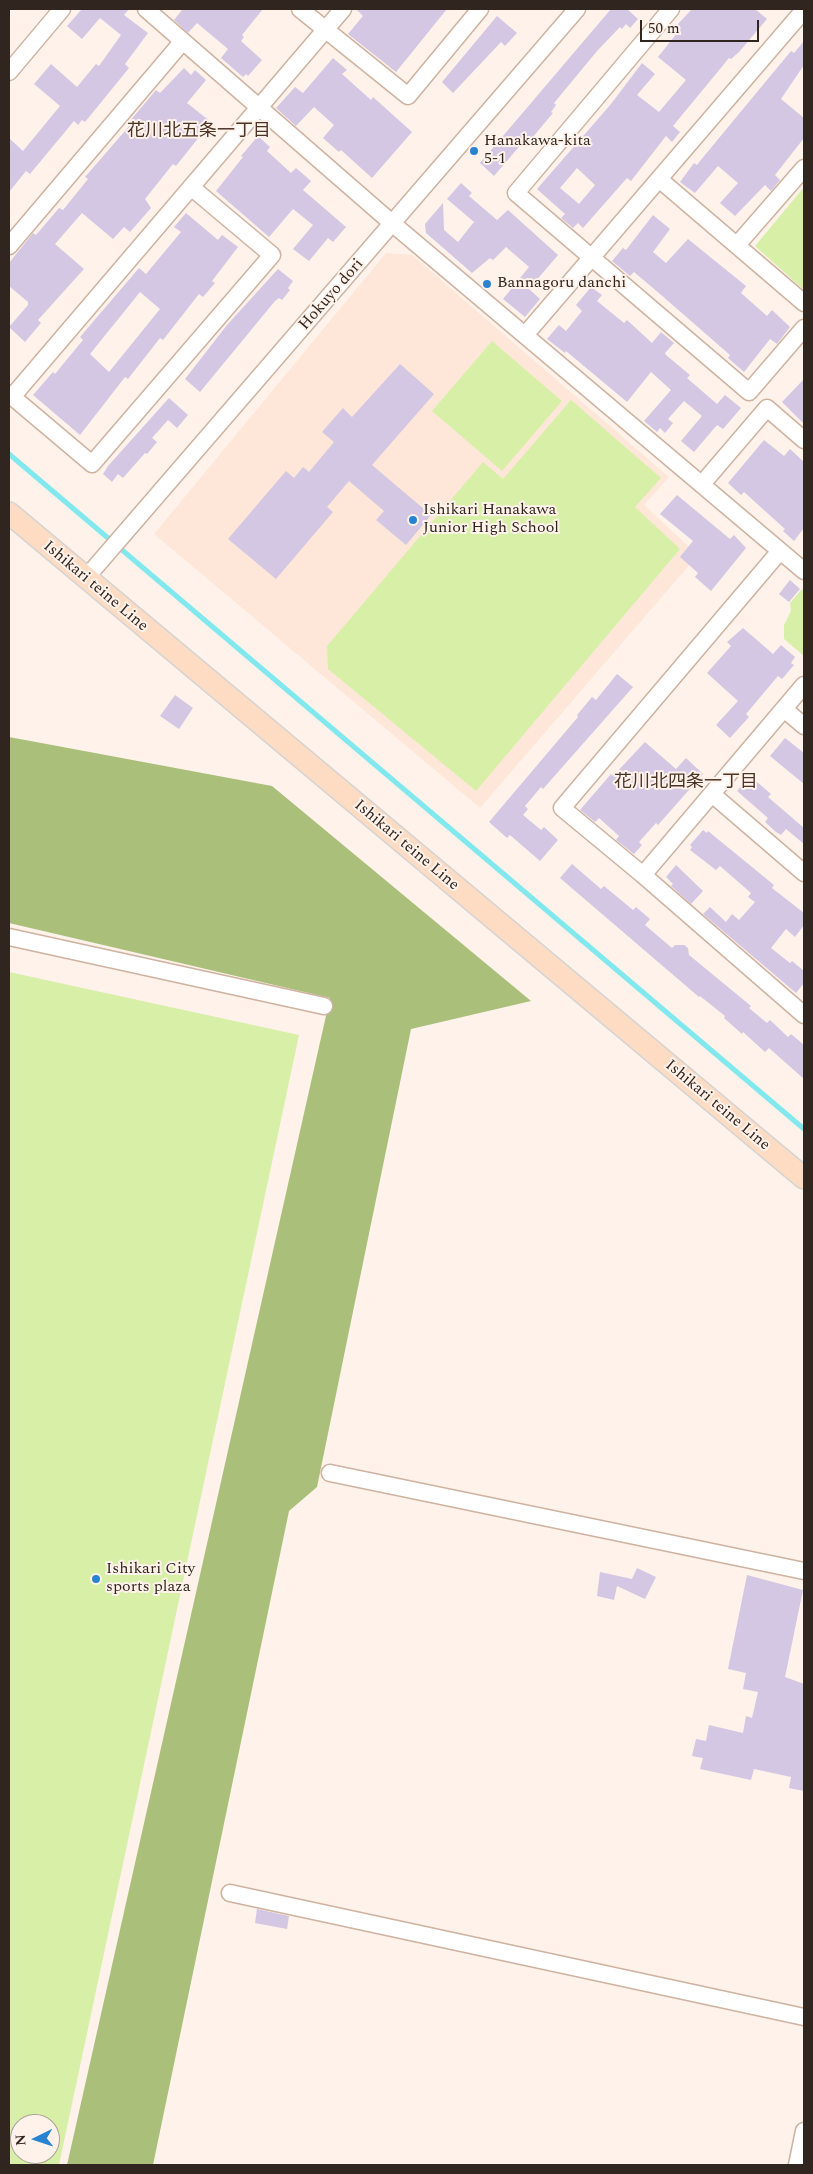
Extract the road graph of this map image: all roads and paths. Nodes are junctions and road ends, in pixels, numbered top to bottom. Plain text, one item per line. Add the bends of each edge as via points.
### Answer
1 (62, 9) edge
2 (146, 9) edge
3 (300, 9) edge
4 (344, 9) edge
5 (480, 9) edge
6 (577, 9) edge
7 (671, 9) edge
8 (795, 12) edge
9 (325, 30) junction
10 (183, 41) junction
11 (9, 72) edge
12 (259, 107) junction
13 (804, 168) edge
14 (659, 179) junction
15 (191, 186) junction
16 (394, 224) junction
17 (737, 245) junction
18 (9, 246) edge
19 (591, 258) junction
20 (804, 303) edge
21 (804, 328) edge
22 (525, 335) junction
23 (10, 396) edge
24 (804, 440) edge
25 (702, 484) junction
26 (9, 513) edge
27 (780, 551) junction
28 (804, 571) edge
29 (86, 579) junction
30 (804, 685) edge
31 (784, 709) junction
32 (804, 726) edge
33 (712, 794) junction
34 (804, 873) edge
35 (643, 875) junction
36 (9, 937) edge
37 (324, 1006) dead end
38 (804, 1015) edge
39 (804, 1178) edge
40 (330, 1473) dead end
41 (804, 1571) edge
42 (230, 1893) dead end
43 (804, 2017) edge
44 (804, 2131) edge
45 (797, 2165) edge

1 - 11 street
2 - 10 street
3 - 9 street
4 - 9 street
5 - 9 street via 408,96
6 - 16 street, Hokuyo dori
7 - 19 street via 516,192
8 - 14 street
9 - 12 street
10 - 12 street
10 - 18 street
12 - 15 street
12 - 16 street
13 - 17 street
14 - 17 street
14 - 19 street
15 - 23 street
15 - 23 street via 272,255 92,464
16 - 22 street
16 - 29 street, Hokuyo dori
17 - 20 street
19 - 21 street via 749,392
19 - 22 street
22 - 25 street
24 - 25 street via 767,408
25 - 27 street
26 - 29 main road, Ishikari teine Line
27 - 28 street
27 - 35 street via 562,808
29 - 39 main road, Ishikari teine Line
30 - 31 street
31 - 32 street
31 - 33 street
33 - 34 street
33 - 35 street
35 - 38 street
36 - 37 street
40 - 41 street
42 - 43 street
44 - 45 street

